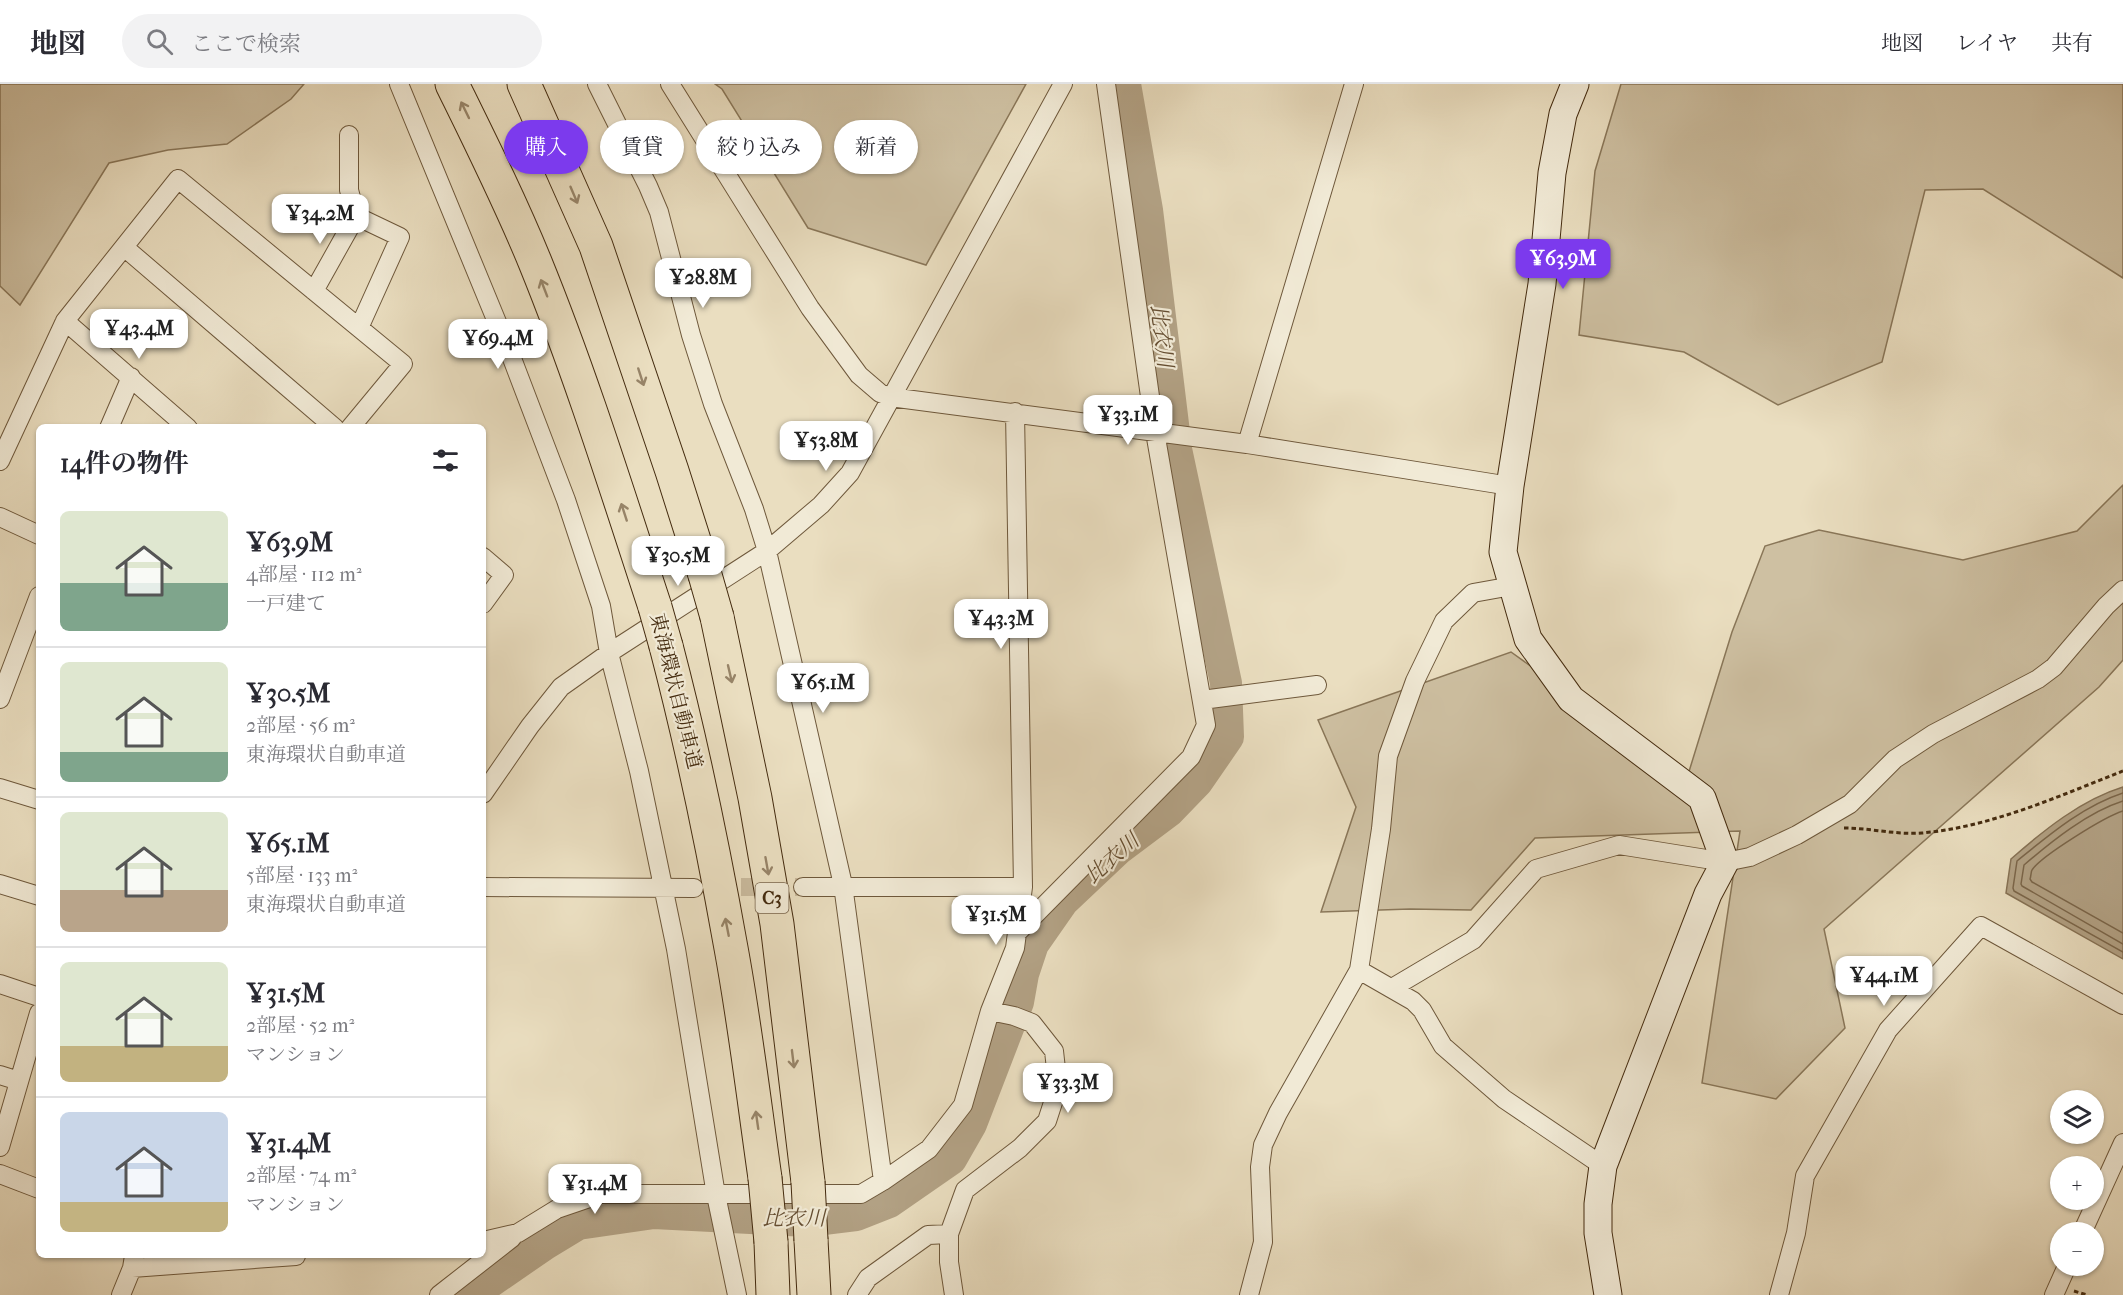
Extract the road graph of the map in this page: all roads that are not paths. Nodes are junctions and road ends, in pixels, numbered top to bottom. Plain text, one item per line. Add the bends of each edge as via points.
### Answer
1 (399, 84) edge
2 (452, 84) edge
3 (524, 84) edge
4 (597, 84) edge
5 (670, 84) edge
6 (1063, 84) edge
7 (1106, 84) edge
8 (1354, 84) edge
9 (1575, 84) edge
10 (349, 135) dead end
11 (356, 216) junction
12 (124, 247) junction
13 (314, 291) junction
14 (65, 321) junction
15 (359, 328) junction
16 (131, 377) junction
17 (890, 397) junction
18 (1015, 412) junction
19 (111, 424) edge
20 (184, 424) edge
21 (330, 424) edge
22 (353, 424) edge
23 (1155, 432) junction
24 (1247, 444) junction
25 (0, 461) edge
26 (1510, 486) junction
27 (0, 517) edge
28 (36, 534) edge
29 (767, 551) junction
30 (486, 560) edge
31 (1512, 586) junction
32 (2123, 590) edge
33 (486, 599) edge
34 (36, 604) edge
35 (609, 653) junction
36 (1317, 685) dead end
37 (0, 699) edge
38 (1202, 700) junction
39 (0, 788) edge
40 (486, 790) edge
41 (36, 799) edge
42 (1725, 862) junction
43 (0, 884) edge
44 (843, 885) junction
45 (486, 887) edge
46 (803, 887) tunnel mouth
47 (1023, 887) junction
48 (663, 888) junction
49 (694, 888) tunnel mouth
50 (36, 896) edge
51 (1017, 933) junction
52 (1359, 970) junction
53 (0, 984) edge
54 (1392, 988) junction
55 (36, 996) edge
56 (2123, 1005) edge
57 (990, 1011) junction
58 (36, 1023) edge
59 (0, 1076) edge
60 (19, 1081) junction
61 (2123, 1143) edge
62 (0, 1147) edge
63 (1603, 1166) junction
64 (0, 1174) edge
65 (883, 1180) junction
66 (36, 1188) edge
67 (716, 1195) junction
68 (2087, 1222) edge
69 (518, 1233) junction
70 (949, 1234) junction
71 (486, 1240) edge
72 (242, 1258) edge
73 (133, 1262) edge
74 (2063, 1276) edge
75 (121, 1295) edge
76 (440, 1295) edge
77 (737, 1295) edge
78 (773, 1295) edge
79 (814, 1295) edge
80 (857, 1295) edge
81 (954, 1295) edge
82 (1249, 1295) edge
83 (1608, 1295) edge
84 (1779, 1295) edge
85 (2054, 1295) edge

1 - 35 street via 566,500 601,606
78 -> 2 highway, 東海環状自動車道, bridge via 765,1178 732,949 666,646 598,434 535,263
3 -> 79 highway, C3, bridge via 596,246 717,617 777,924 808,1182
4 - 29 street via 659,212 697,355
5 - 17 street via 810,308 859,375
6 - 17 street
7 - 23 street
8 - 24 street
9 - 26 street via 1563,114 1552,173 1542,284
10 - 11 street via 349,190
11 - 13 street
11 - 15 street via 400,237
12 - 13 street via 178,179
12 - 14 street
12 - 21 street
13 - 15 street
14 - 16 street
14 - 25 street
15 - 22 street via 403,364
16 - 19 street
16 - 20 street
17 - 18 street
17 - 29 street via 850,472 821,505
18 - 23 street
18 - 47 street
23 - 24 street
23 - 38 street
24 - 26 street
26 - 31 street via 1503,552
27 - 28 street
29 - 35 street
29 - 44 street
30 - 33 street via 504,575
31 - 42 street via 1528,639 1570,699 1702,798
31 - 52 street via 1473,593 1443,621 1415,681 1388,756
32 - 42 street via 2054,667 2038,679 1895,759 1850,804 1750,857
34 - 37 street
35 - 40 street via 561,687
35 - 48 street
36 - 38 street
38 - 51 street via 1206,724 1191,757
39 - 41 street
42 - 54 street via 1619,845 1536,869 1473,939
42 - 63 street via 1708,894
43 - 50 street
44 - 46 street
44 - 47 street
44 - 65 street
45 - 48 street
47 - 51 street
48 - 49 street
48 - 67 street
51 - 57 street via 1015,948
52 - 54 street
52 - 82 street via 1263,1145 1263,1242
53 - 55 street
54 - 63 street via 1422,1010 1443,1046 1475,1076
56 - 84 street via 1981,926 1888,1030 1805,1176 1796,1233
57 - 65 street via 963,1104 929,1149
57 - 70 street via 1032,1023 1054,1051 1058,1087 1047,1121 1020,1148 965,1190
58 - 60 street
59 - 60 street
60 - 62 street
61 - 68 street
63 - 83 street via 1598,1233
64 - 66 street
65 - 67 street via 861,1194
67 - 69 street via 602,1194 557,1209
67 - 77 street
69 - 71 street
69 - 76 street
70 - 80 street via 928,1234 868,1278
70 - 81 street
72 - 73 street
73 - 75 street
74 - 85 street

